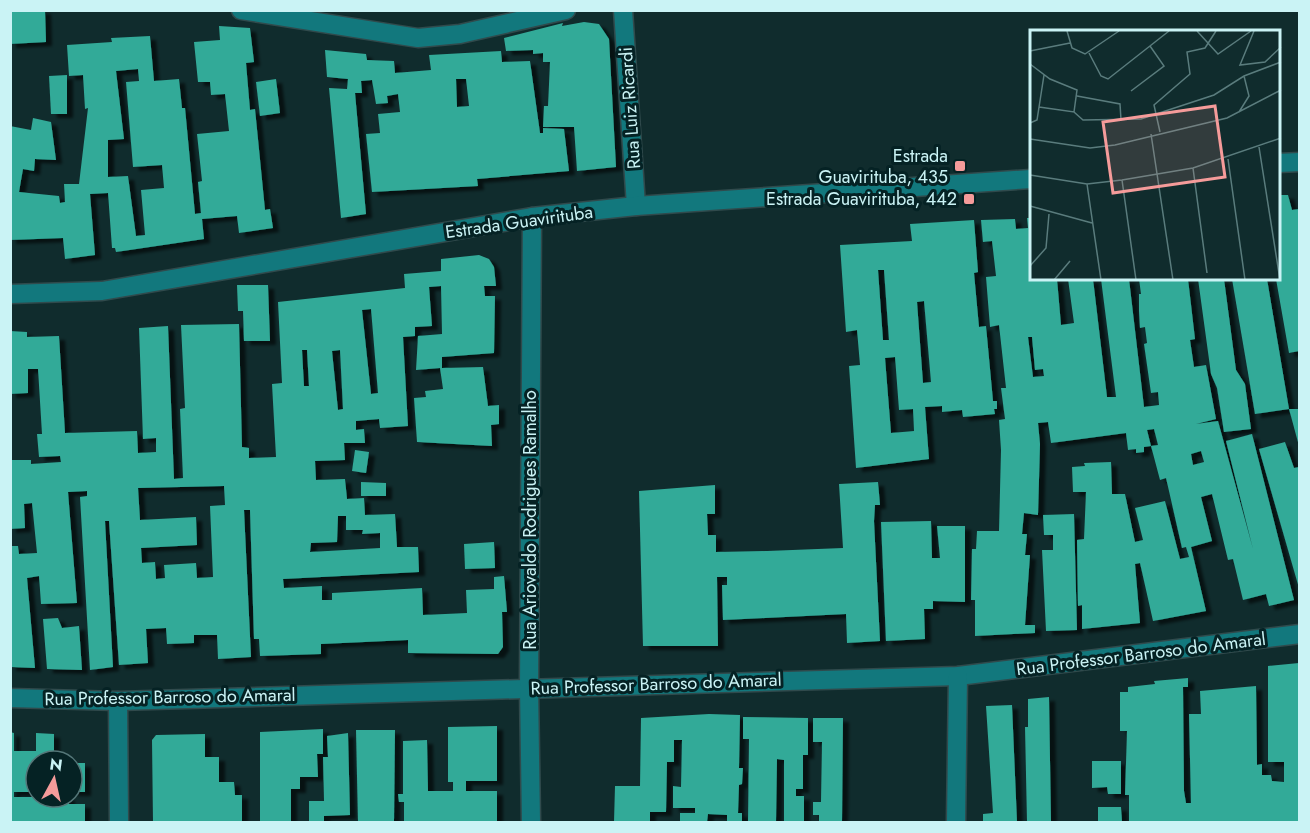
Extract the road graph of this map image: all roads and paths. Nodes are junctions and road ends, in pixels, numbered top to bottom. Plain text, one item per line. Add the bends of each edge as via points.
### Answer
1 (241, 10) edge
2 (566, 10) edge
3 (623, 10) edge
4 (1299, 162) edge
5 (1280, 163) edge
6 (1030, 179) edge
7 (636, 206) junction
8 (532, 217) junction
9 (10, 294) edge
10 (1299, 634) edge
11 (958, 676) junction
12 (529, 688) junction
13 (10, 698) edge
14 (118, 701) junction
15 (119, 822) edge
16 (531, 822) edge
17 (956, 822) edge

1 - 2 street via 418,38 460,34
3 - 7 street, Rua Luiz Ricardi
4 - 5 street
6 - 7 street, Estrada Guavirituba
7 - 8 street, Estrada Guavirituba
8 - 9 street, Estrada Guavirituba via 102,291
8 - 12 street, Rua Ariovaldo Rodrigues Ramalho
10 - 11 street, Rua Professor Barroso do Amaral
11 - 12 street, Rua Professor Barroso do Amaral
11 - 17 street
12 - 14 street, Rua Professor Barroso do Amaral
12 - 16 street, Rua Ariovaldo Rodrigues Ramalho
13 - 14 street, Rua Professor Barroso do Amaral
14 - 15 street

